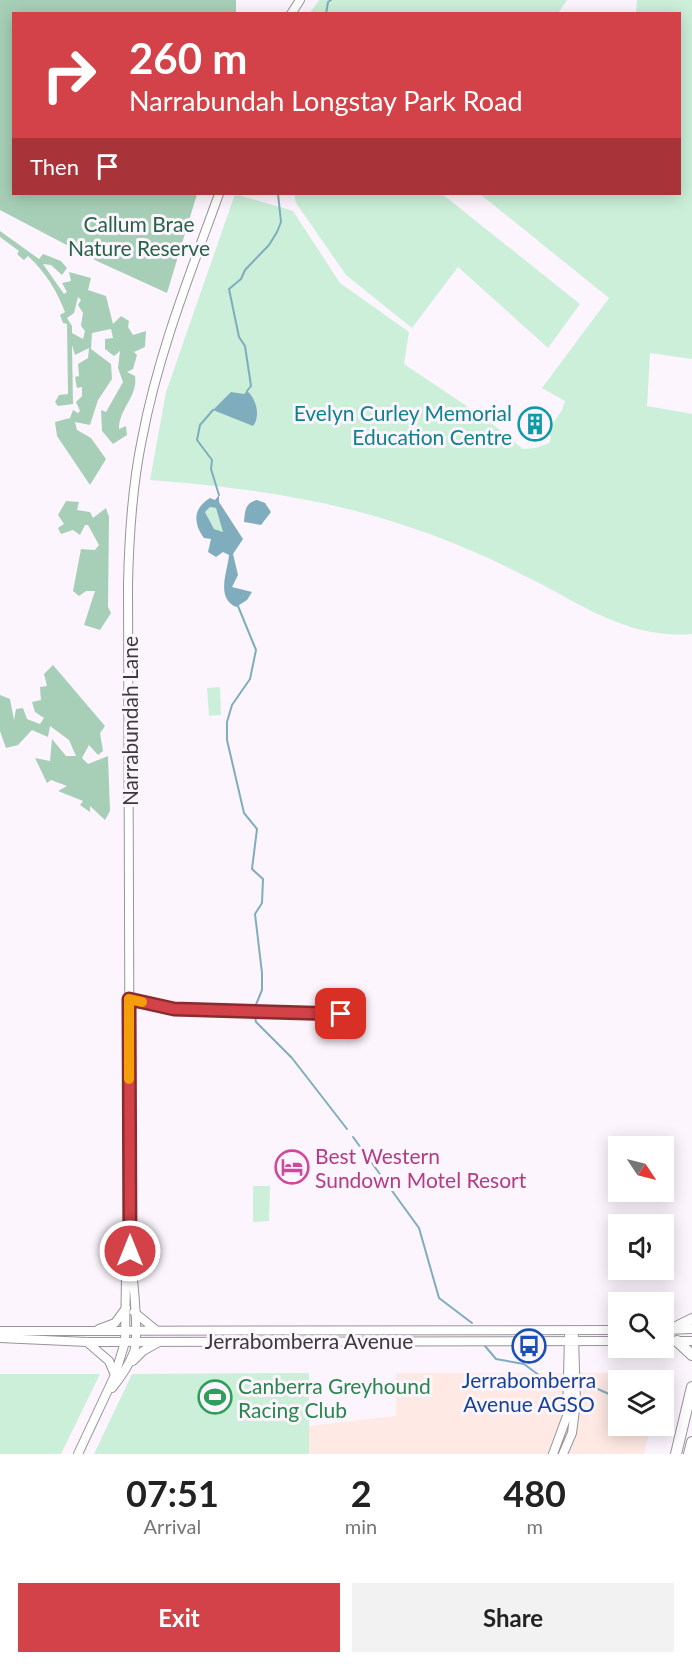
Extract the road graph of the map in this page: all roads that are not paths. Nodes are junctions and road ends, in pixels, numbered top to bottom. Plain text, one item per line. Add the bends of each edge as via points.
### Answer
1 (219, 195) edge
2 (129, 999) junction
3 (341, 1014) dead end
4 (130, 1310) junction
5 (692, 1319) edge
6 (674, 1327) edge
7 (692, 1329) edge
8 (96, 1330) junction
9 (156, 1330) junction
10 (552, 1330) junction
11 (572, 1330) junction
12 (608, 1330) edge
13 (674, 1330) edge
14 (0, 1331) edge
15 (131, 1331) junction
16 (0, 1338) edge
17 (162, 1341) junction
18 (553, 1341) junction
19 (572, 1341) junction
20 (608, 1341) edge
21 (677, 1341) joint
22 (692, 1341) edge
23 (87, 1342) junction
24 (125, 1342) junction
25 (136, 1342) junction
26 (692, 1355) edge
27 (119, 1374) junction
28 (692, 1387) edge
29 (692, 1442) edge
30 (78, 1454) edge
31 (553, 1454) edge
32 (563, 1454) edge
33 (676, 1454) edge
34 (689, 1454) edge

1 - 2 street, Narrabundah Lane via 158,369 133,494 128,585
2 - 3 street via 174,1009
2 - 4 street, Narrabundah Lane via 130,1262 134,1278
4 - 8 street via 115,1323
4 - 9 street
4 - 15 street, Narrabundah Lane
5 - 6 main road
7 - 13 street
8 - 14 street, Jerrabomberra Avenue
8 - 15 street, Jerrabomberra Avenue
9 - 10 street, Jerrabomberra Avenue
9 - 15 street, Jerrabomberra Avenue
10 - 11 street, Jerrabomberra Avenue
10 - 18 street
11 - 12 street, Jerrabomberra Avenue
11 - 19 street
15 - 24 street, Narrabundah Lane
15 - 25 street, Narrabundah Lane
16 - 23 street, Jerrabomberra Avenue
17 - 18 street, Jerrabomberra Avenue
17 - 25 street, Jerrabomberra Avenue
17 - 27 street via 137,1355
18 - 19 street, Jerrabomberra Avenue
19 - 20 street, Jerrabomberra Avenue
19 - 31 street via 564,1431
19 - 32 street via 575,1418
21 - 22 street
21 - 26 main road
23 - 24 street, Jerrabomberra Avenue
23 - 27 street
24 - 25 street, Jerrabomberra Avenue
24 - 27 street, Narrabundah Lane
25 - 27 street, Narrabundah Lane via 135,1351
27 - 30 street, Narrabundah Lane
28 - 33 main road
29 - 34 main road

